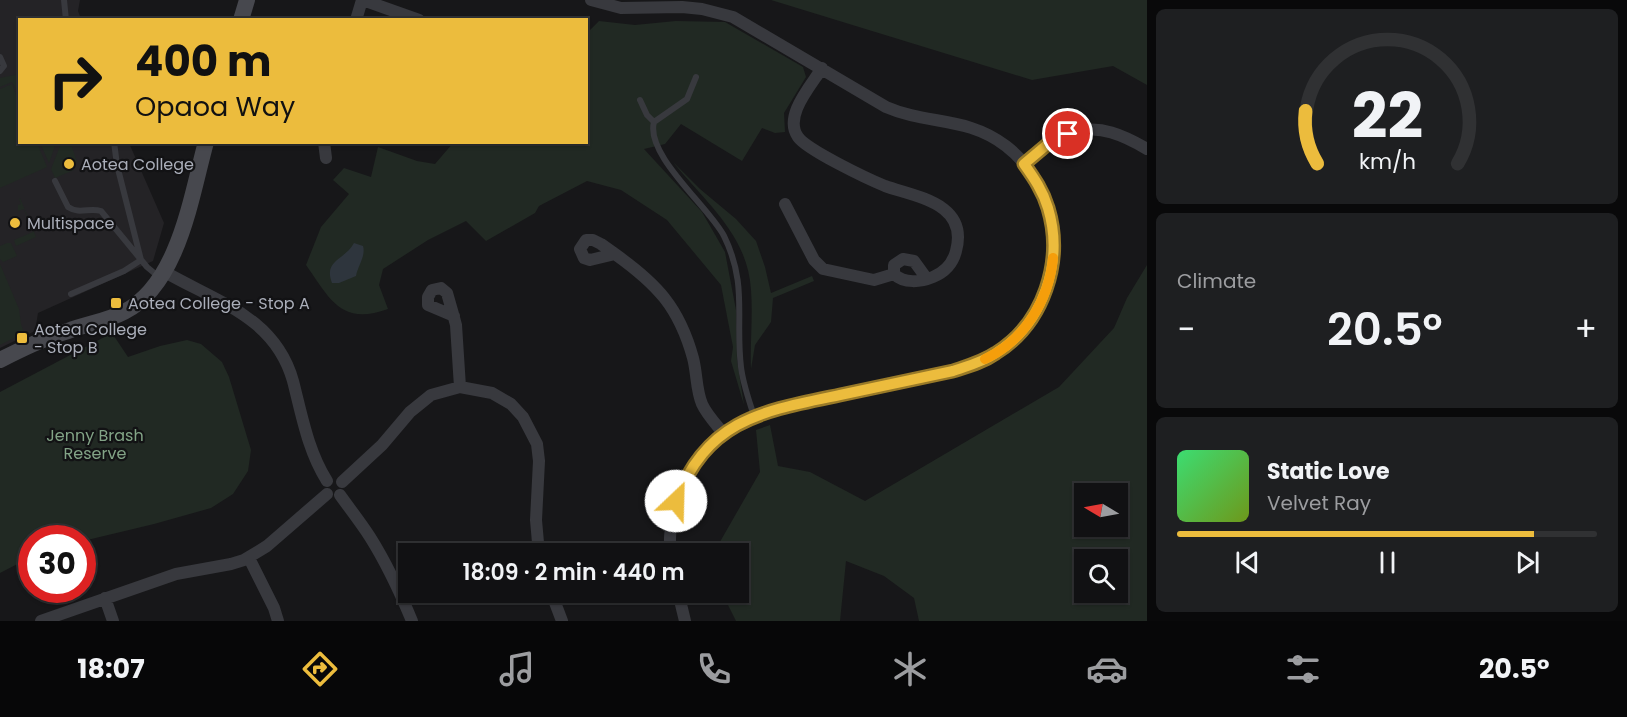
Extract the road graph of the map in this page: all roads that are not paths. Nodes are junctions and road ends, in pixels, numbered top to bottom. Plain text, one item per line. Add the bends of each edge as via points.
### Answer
1 (64, 0) edge
2 (247, 0) edge
3 (362, 0) edge
4 (591, 0) edge
5 (66, 18) edge
6 (242, 18) edge
7 (357, 18) edge
8 (413, 18) edge
9 (0, 57) edge
10 (822, 68) junction
11 (0, 71) edge
12 (696, 77) dead end
13 (639, 100) dead end
14 (654, 122) junction
15 (114, 144) edge
16 (205, 144) edge
17 (324, 144) edge
18 (1147, 149) edge
19 (326, 158) dead end
20 (1024, 164) junction
21 (54, 181) dead end
22 (785, 204) dead end
23 (615, 254) dead end
24 (141, 260) junction
25 (894, 274) junction
26 (163, 275) junction
27 (927, 279) junction
28 (71, 294) dead end
29 (454, 316) dead end
30 (0, 360) edge
31 (460, 387) junction
32 (754, 416) junction
33 (724, 434) junction
34 (327, 481) junction
35 (342, 482) junction
36 (327, 494) junction
37 (340, 495) junction
38 (538, 543) edge
39 (670, 543) edge
40 (249, 558) junction
41 (105, 598) junction
42 (555, 603) edge
43 (681, 603) edge
44 (41, 621) edge
45 (113, 621) edge
46 (278, 621) edge
47 (412, 621) edge
48 (562, 621) edge
49 (685, 621) edge

1 - 5 lane
2 - 6 street
3 - 7 street
3 - 8 street
4 - 10 street via 621,8 682,7 720,13 747,24
9 - 11 lane via 4,66
10 - 20 street via 895,111 953,122 981,132
10 - 27 street via 794,115 795,131 808,146 864,176 931,200 945,210 955,226 957,248 950,264
12 - 14 lane via 687,99
13 - 14 lane
14 - 32 lane via 653,134 667,165 705,209 733,258 741,301 741,367
15 - 24 lane
16 - 26 street via 177,245
17 - 19 street
18 - 20 street via 1121,135 1086,130 1058,138
20 - 32 street via 1045,200 1054,244 1043,299 1012,340 989,357 953,371
21 - 24 lane via 68,207 79,212 97,210 110,219
22 - 25 street via 814,260 823,269 874,280
23 - 33 street via 651,282 670,305 693,358 702,403
24 - 26 lane
24 - 28 lane
25 - 27 street via 906,280
25 - 27 street via 898,261 909,259
26 - 30 street via 145,297 126,311
26 - 34 street via 245,315 272,339 287,364 310,448
29 - 31 street
31 - 35 street via 421,402
31 - 38 street via 502,398 517,409 533,433 538,454
32 - 33 street
33 - 39 street via 703,454 682,486 673,514
34 - 35 street via 335,478
34 - 36 street
35 - 37 street
36 - 37 street
36 - 40 street
37 - 47 street via 386,563
40 - 41 street via 176,574
40 - 46 street
41 - 44 street
41 - 45 street
42 - 48 street
43 - 49 street

